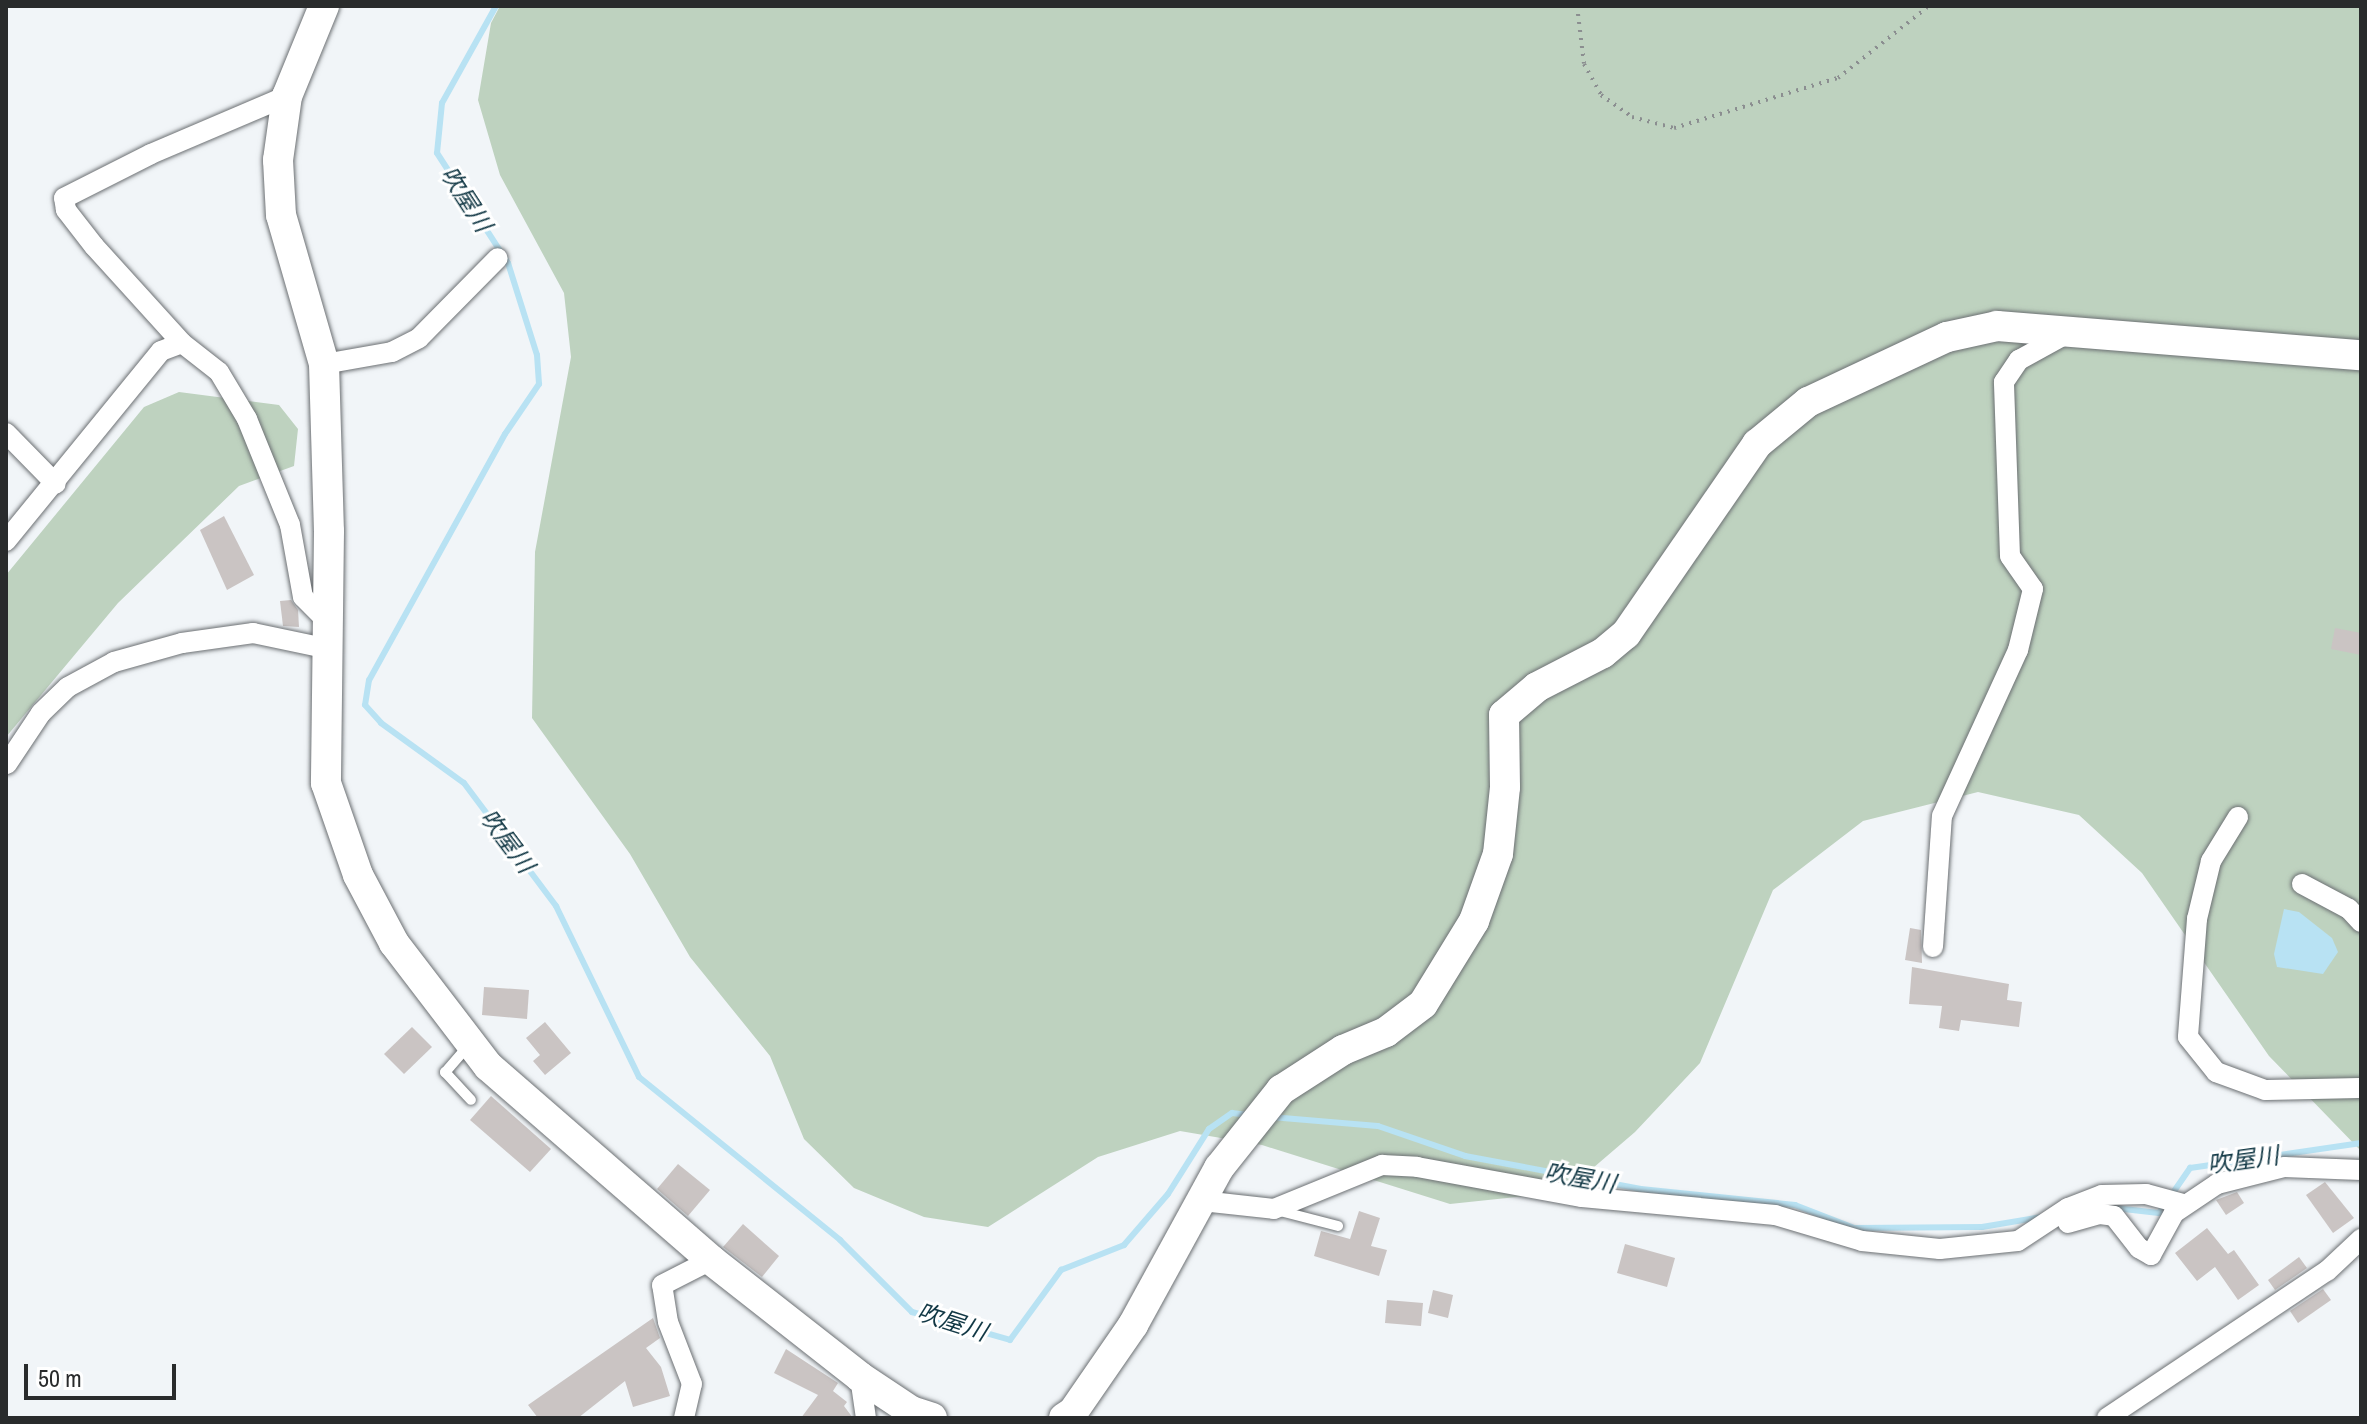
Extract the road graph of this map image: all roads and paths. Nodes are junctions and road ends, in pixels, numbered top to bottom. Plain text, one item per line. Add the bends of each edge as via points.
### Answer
1 (324, 6) edge
2 (1577, 6) edge
3 (1929, 6) edge
4 (287, 96) junction
5 (498, 258) dead end
6 (2076, 329) junction
7 (182, 343) junction
8 (2361, 355) edge
9 (324, 364) junction
10 (6, 433) edge
11 (56, 484) junction
12 (6, 541) edge
13 (324, 618) junction
14 (324, 648) junction
15 (7, 764) edge
16 (2238, 817) dead end
17 (2302, 884) dead end
18 (2361, 922) edge
19 (1933, 947) dead end
20 (469, 1045) junction
21 (2361, 1088) edge
22 (471, 1100) dead end
23 (2361, 1170) edge
24 (1202, 1201) junction
25 (2184, 1204) junction
26 (1274, 1209) junction
27 (2068, 1223) dead end
28 (1338, 1226) dead end
29 (2361, 1239) edge
30 (711, 1260) junction
31 (860, 1377) junction
32 (684, 1418) edge
33 (866, 1418) edge
34 (932, 1418) edge
35 (1064, 1418) edge
36 (2107, 1418) edge

1 - 4 street
2 - 3 path via 1584,64 1601,95 1632,117 1674,128 1838,78
4 - 7 street via 64,198 66,210 94,246
4 - 9 street via 278,160 281,215
5 - 9 street via 419,338 392,352
6 - 8 street
6 - 19 street via 2019,360 2004,382 2010,556 2033,589 2018,650 1942,816
6 - 24 street via 1997,326 1947,337 1808,402 1757,444 1626,634 1603,653 1537,687 1504,715 1505,787 1498,854 1474,921 1423,1004 1386,1032 1343,1050 1281,1090 1219,1168
7 - 11 street via 161,351
7 - 13 street via 219,372 247,419 290,525 303,597
9 - 13 street via 329,531
10 - 11 street
11 - 12 street
13 - 14 street
14 - 15 street via 253,633 182,643 114,662 68,687 41,713
14 - 20 street via 326,783 337,824 394,943
16 - 21 street via 2211,861 2197,919 2188,1037 2216,1072 2265,1090
17 - 18 street via 2349,909
20 - 22 lane via 445,1072
20 - 30 street via 574,1144
23 - 25 street via 2257,1172 2217,1184
24 - 26 street
24 - 35 street via 1133,1325
25 - 26 street via 2146,1194 2102,1195 2068,1208 2018,1241 1940,1249 1862,1241 1775,1215 1582,1197 1417,1167 1382,1165
25 - 27 street via 2148,1256 2114,1216 2100,1214
26 - 28 lane
29 - 36 street via 2327,1271
30 - 31 street
30 - 32 street via 662,1285 668,1322 692,1384
31 - 33 street
31 - 34 street via 911,1411

